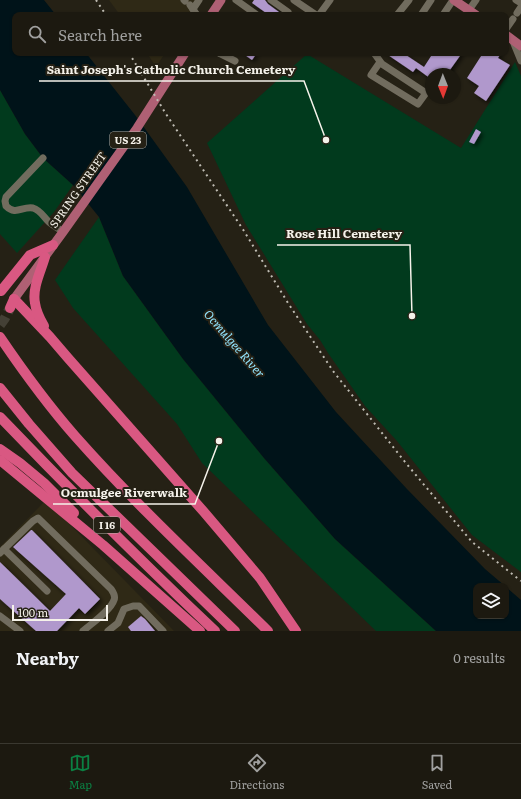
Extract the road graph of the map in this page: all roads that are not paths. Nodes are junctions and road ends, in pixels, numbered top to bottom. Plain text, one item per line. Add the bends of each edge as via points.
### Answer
1 (199, 0) edge
2 (221, 0) edge
3 (236, 0) edge
4 (271, 0) edge
5 (294, 0) edge
6 (330, 0) edge
7 (409, 0) edge
8 (431, 0) edge
9 (454, 0) edge
10 (476, 0) edge
11 (516, 0) edge
12 (521, 3) edge
13 (188, 4) edge
14 (195, 12) edge
15 (215, 12) edge
16 (253, 12) edge
17 (288, 12) edge
18 (312, 12) edge
19 (320, 12) edge
20 (399, 12) edge
21 (423, 12) edge
22 (445, 12) edge
23 (472, 12) edge
24 (473, 12) edge
25 (517, 13) edge
26 (509, 25) edge
27 (509, 37) edge
28 (521, 46) edge
29 (183, 56) edge
30 (229, 56) edge
31 (376, 56) edge
32 (235, 61) dead end
33 (521, 61) edge
34 (380, 62) junction
35 (43, 158) dead end
36 (66, 228) junction
37 (53, 245) junction
38 (45, 257) junction
39 (2, 291) dead end
40 (10, 304) joint
41 (0, 337) edge
42 (50, 337) junction
43 (0, 388) edge
44 (0, 417) edge
45 (0, 450) edge
46 (0, 460) edge
47 (104, 545) junction
48 (2, 551) edge
49 (47, 591) dead end
50 (0, 616) edge
51 (112, 630) edge
52 (20, 631) edge
53 (83, 631) edge
54 (162, 631) edge
55 (200, 631) edge
56 (216, 631) edge
57 (235, 631) edge
58 (268, 631) edge
59 (296, 631) edge

1 - 13 street
2 - 15 main road
3 - 16 street
4 - 17 street
5 - 18 street
6 - 19 street
7 - 20 street
8 - 21 street
9 - 22 street
9 - 23 main road
10 - 24 street
11 - 12 street
13 - 14 street
25 - 26 street
27 - 28 main road
27 - 33 street
29 - 36 main road, SPRING STREET / US 23 via 137,128
30 - 32 street
31 - 34 street
34 - 34 street via 426,93 418,104 371,76
35 - 36 street via 6,197 6,206 18,211 34,208 47,220
36 - 37 main road, SPRING STREET / US 23
37 - 38 main road, SPRING STREET / US 23
37 - 39 highway via 30,255
38 - 40 main road, SPRING STREET / US 23
38 - 42 highway via 34,298 38,315
40 - 42 highway
41 - 58 highway via 80,442
42 - 59 highway via 260,578
43 - 57 highway, I 16 via 72,472
44 - 56 highway, I 16
45 - 47 highway via 44,483
46 - 47 highway
47 - 55 highway
48 - 49 street
48 - 53 street via 38,518 111,589 115,596 114,601
50 - 52 street
51 - 54 street via 124,609 139,606

